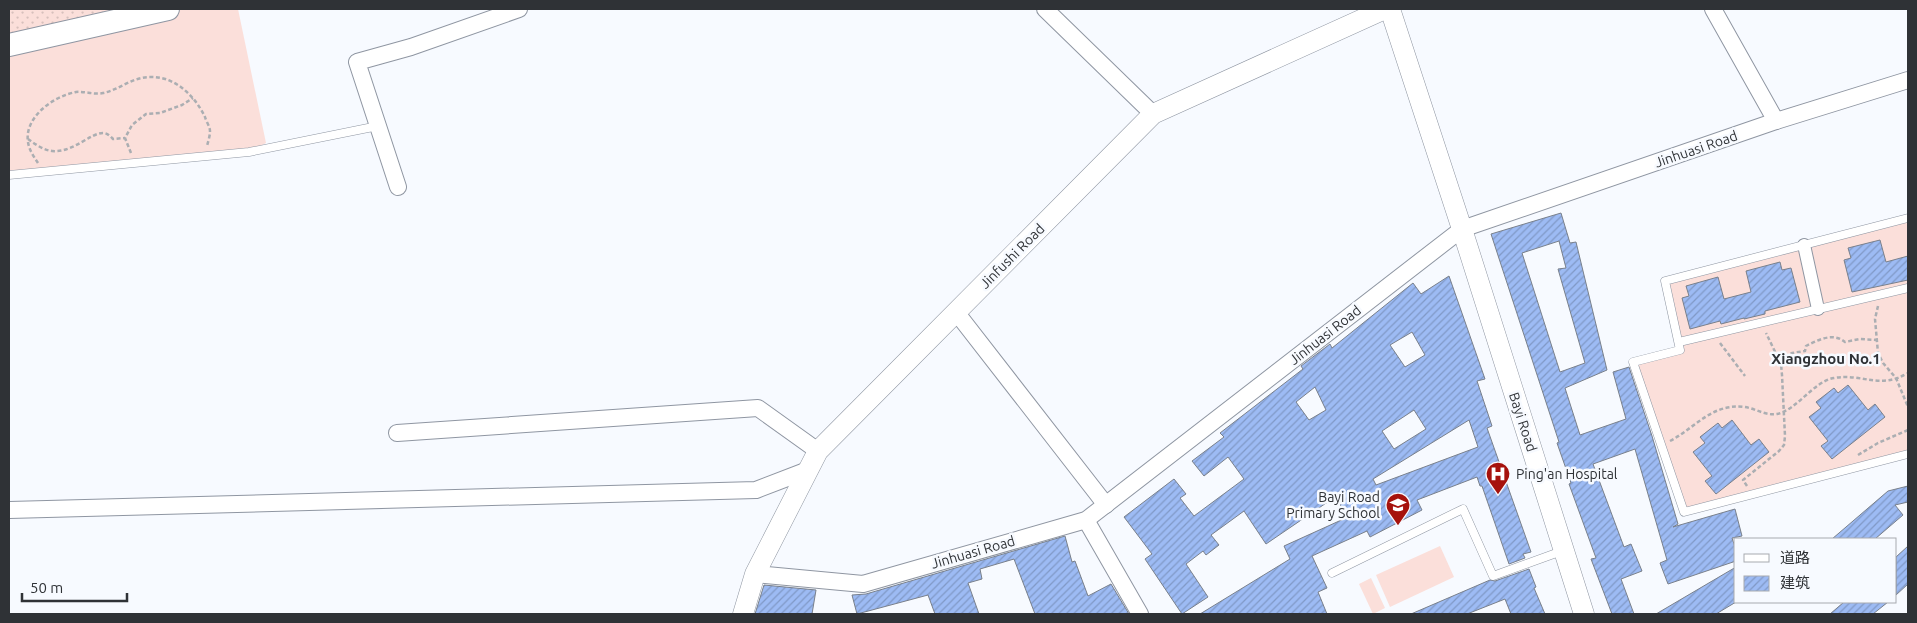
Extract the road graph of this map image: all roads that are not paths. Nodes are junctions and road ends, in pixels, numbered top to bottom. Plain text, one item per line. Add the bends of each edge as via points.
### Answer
1 (93, 9) edge
2 (168, 9) edge
3 (519, 9) edge
4 (1045, 9) edge
5 (1385, 9) edge
6 (1390, 9) edge
7 (1713, 9) edge
8 (9, 30) edge
9 (9, 45) edge
10 (1908, 80) edge
11 (1153, 114) junction
12 (1776, 121) junction
13 (378, 126) junction
14 (9, 175) edge
15 (398, 187) dead end
16 (1908, 218) edge
17 (1462, 229) junction
18 (1804, 245) junction
19 (1908, 288) edge
20 (1818, 309) junction
21 (956, 312) junction
22 (1679, 342) junction
23 (397, 433) dead end
24 (818, 451) junction
25 (1908, 454) edge
26 (808, 470) junction
27 (1106, 505) junction
28 (9, 510) edge
29 (1086, 520) junction
30 (1564, 550) junction
31 (1332, 573) dead end
32 (755, 574) junction
33 (743, 614) edge
34 (1140, 614) edge
35 (1584, 614) edge

1 - 8 main road
2 - 9 main road
3 - 13 street via 411,47 357,62
4 - 11 street
5 - 11 street, Jinfushi Road
6 - 17 street, Bayi Road
7 - 12 street
10 - 12 street, Jinhuasi Road
11 - 21 street, Jinfushi Road
12 - 17 street, Jinhuasi Road
13 - 14 lane via 249,152
13 - 15 street
16 - 18 lane
17 - 27 street, Jinhuasi Road
17 - 30 street, Bayi Road
18 - 20 street
18 - 22 lane via 1665,281
19 - 20 lane
20 - 22 lane
21 - 24 street, Jinfushi Road
21 - 27 street
22 - 25 lane via 1680,350 1633,362 1684,512
23 - 24 street via 758,408
24 - 26 street, Jinfushi Road
26 - 28 street via 756,490
26 - 32 street, Jinfushi Road
27 - 29 street, Jinhuasi Road
29 - 32 street, Jinhuasi Road via 863,584
29 - 34 street
30 - 31 lane via 1493,576 1463,509
30 - 35 street, Bayi Road
32 - 33 street, Jinfushi Road

